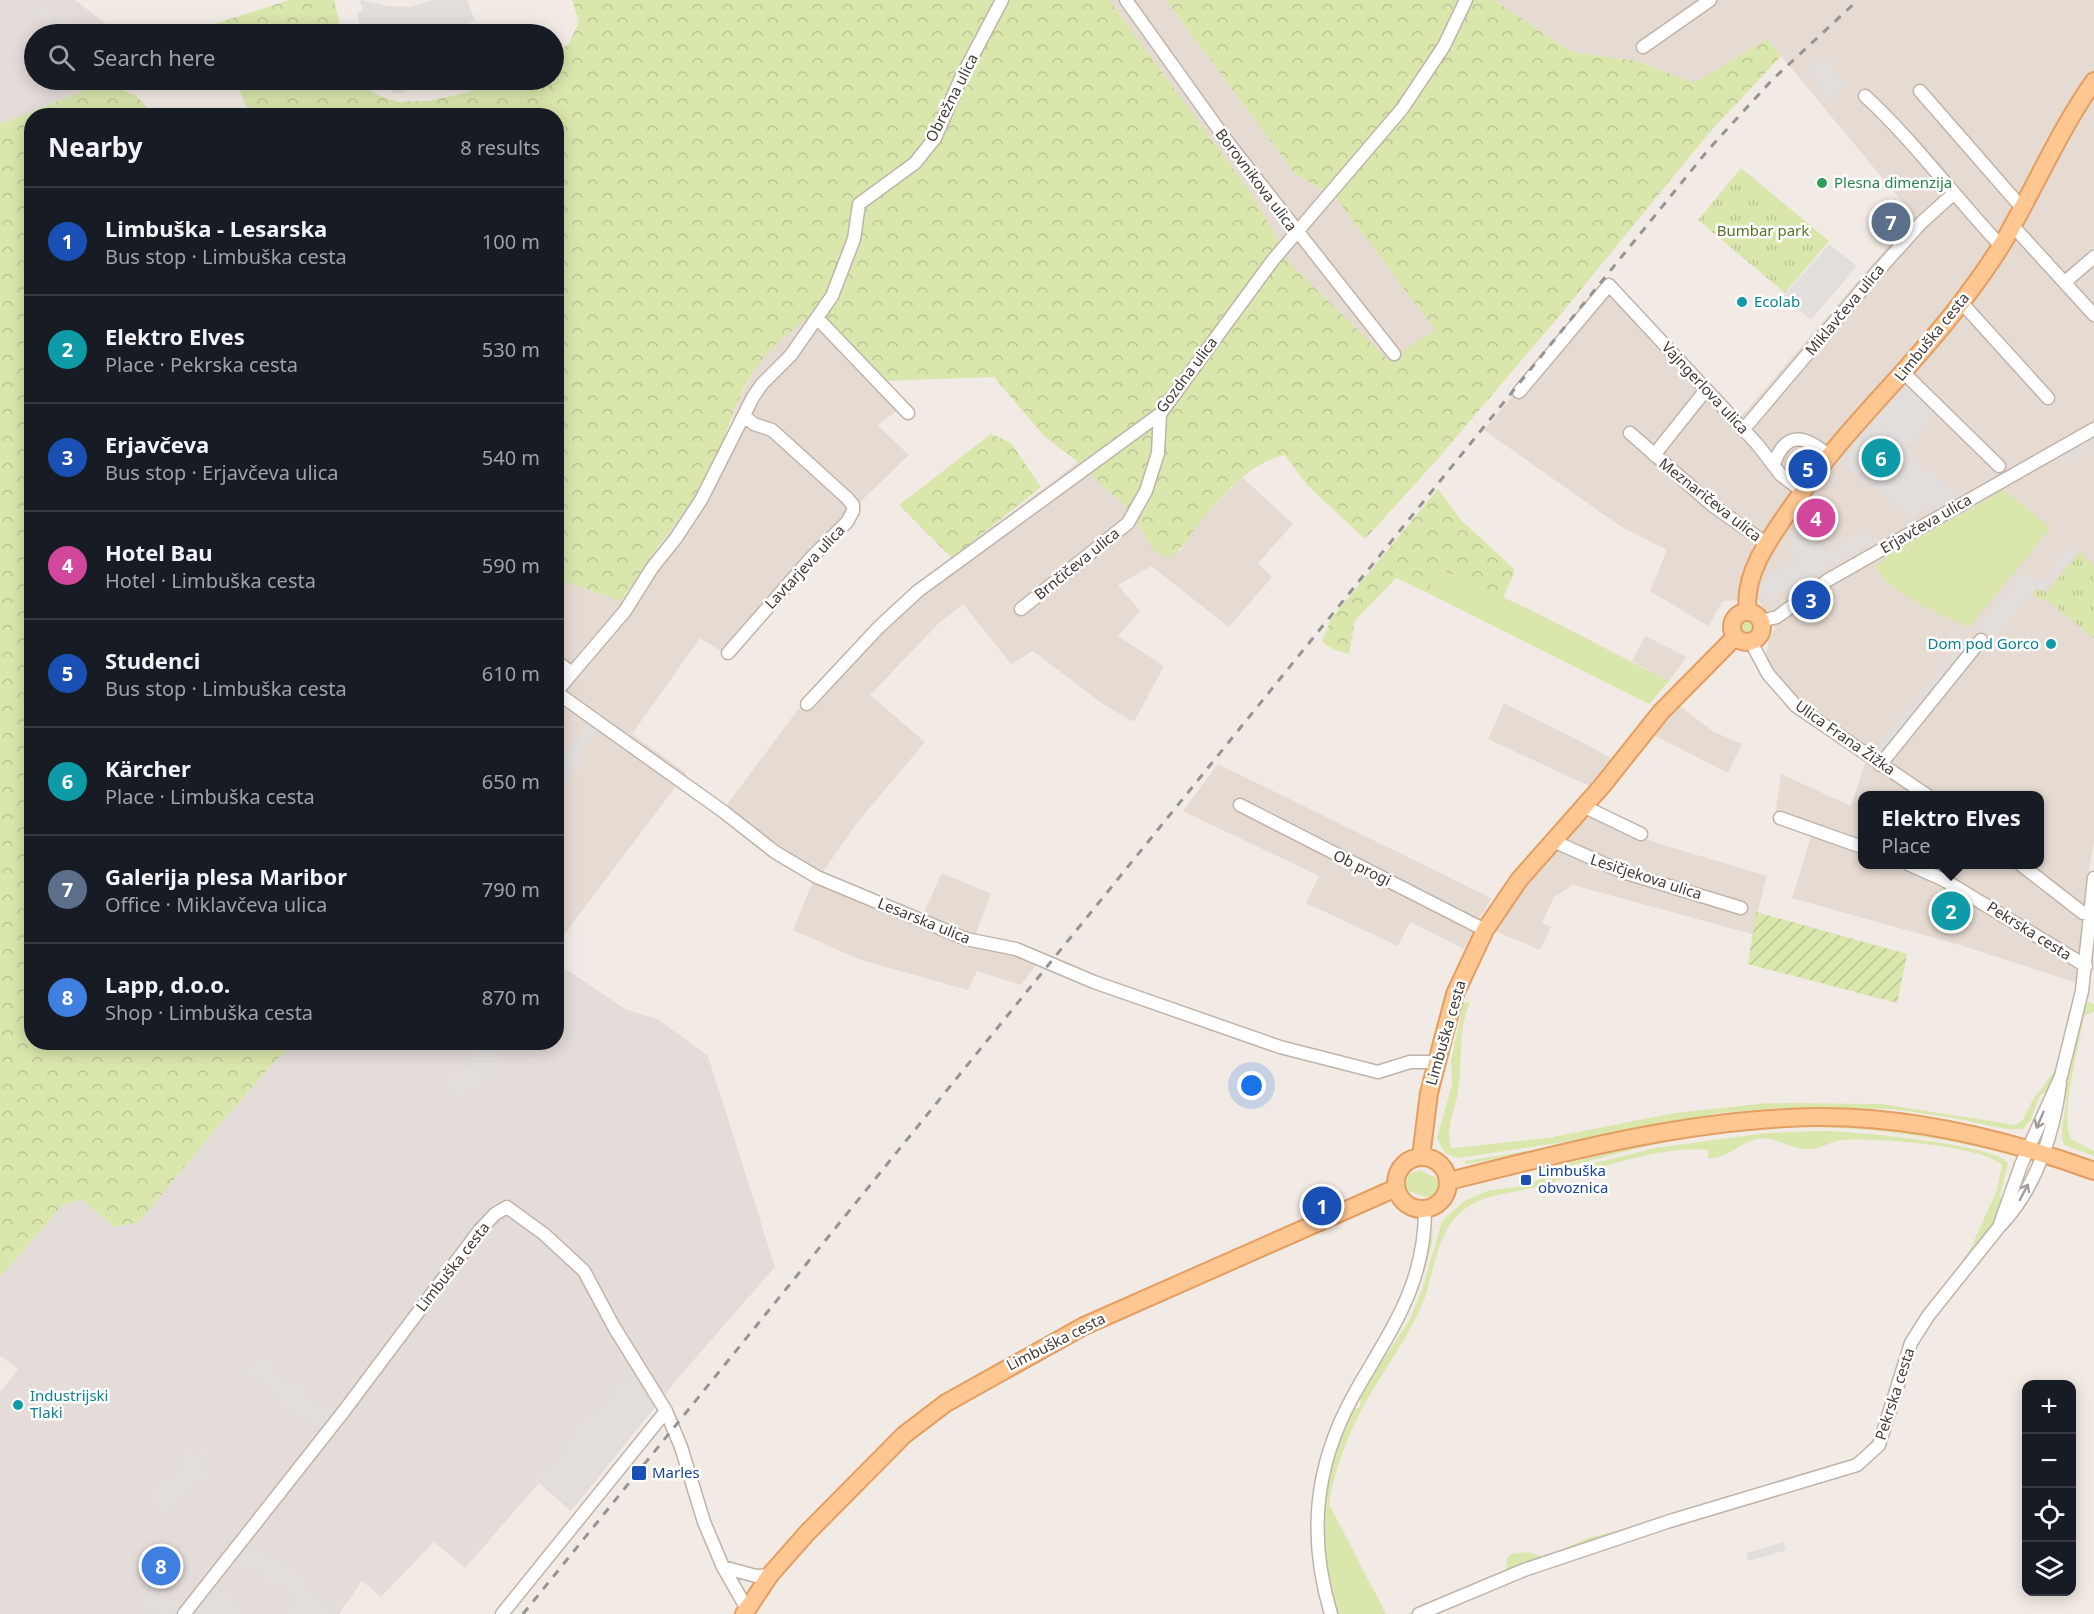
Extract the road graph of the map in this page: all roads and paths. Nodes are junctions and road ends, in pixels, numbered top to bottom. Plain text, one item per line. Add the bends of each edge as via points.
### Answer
1 (1002, 0) edge
2 (1126, 0) edge
3 (1466, 0) edge
4 (1707, 1) edge
5 (1643, 47) dead end
6 (2094, 81) edge
7 (1920, 91) dead end
8 (1864, 96) dead end
9 (1953, 195) junction
10 (2022, 208) junction
11 (2013, 226) junction
12 (1297, 233) junction
13 (2000, 245) junction
14 (2094, 257) edge
15 (2065, 282) junction
16 (1961, 302) junction
17 (2094, 315) edge
18 (818, 318) junction
19 (1394, 354) dead end
20 (1904, 373) junction
21 (1520, 392) dead end
22 (1705, 392) junction
23 (2048, 398) dead end
24 (908, 413) dead end
25 (1160, 414) junction
26 (744, 416) junction
27 (2094, 429) edge
28 (1743, 430) junction
29 (1630, 434) dead end
30 (1654, 455) junction
31 (1830, 457) junction
32 (1774, 464) junction
33 (1999, 466) dead end
34 (1803, 491) junction
35 (1767, 544) junction
36 (1021, 609) dead end
37 (1755, 616) junction
38 (1735, 637) junction
39 (1981, 640) dead end
40 (1751, 642) junction
41 (728, 653) dead end
42 (564, 667) edge
43 (572, 673) junction
44 (564, 682) edge
45 (564, 698) edge
46 (807, 704) dead end
47 (1880, 765) junction
48 (1922, 791) edge
49 (1240, 805) dead end
50 (1585, 807) junction
51 (1780, 818) dead end
52 (1641, 834) dead end
53 (1553, 841) junction
54 (1858, 845) edge
55 (1918, 869) edge
56 (2026, 869) edge
57 (2094, 878) edge
58 (1741, 908) dead end
59 (2091, 915) junction
60 (1485, 930) junction
61 (2086, 966) junction
62 (1438, 1062) junction
63 (2061, 1076) junction
64 (2035, 1151) junction
65 (1421, 1157) junction
66 (2094, 1171) edge
67 (1449, 1181) junction
68 (1396, 1188) junction
69 (1425, 1210) junction
70 (666, 1411) junction
71 (723, 1567) junction
72 (770, 1575) junction
73 (746, 1611) edge
74 (184, 1614) edge
75 (501, 1614) edge
76 (1331, 1614) edge
77 (1419, 1614) edge

1 - 18 street, Obrežna ulica via 935,138 915,163 859,204 854,239 832,296
2 - 12 street, Borovnikova ulica
3 - 12 street, Gozdna ulica via 1420,85
4 - 5 street
6 - 10 main road, Limbuška cesta
7 - 10 street
8 - 9 street via 1890,119
9 - 13 street
9 - 28 street, Miklavčeva ulica via 1921,223 1877,272
10 - 11 main road, Limbuška cesta
11 - 13 main road, Limbuška cesta
11 - 15 street
12 - 19 street, Borovnikova ulica
12 - 25 street, Gozdna ulica
13 - 16 main road, Limbuška cesta
14 - 15 street
15 - 17 street
16 - 20 main road, Limbuška cesta
16 - 23 street
18 - 24 street
18 - 26 street via 762,384
20 - 31 main road, Limbuška cesta
20 - 33 street
21 - 22 street, Vajngerlova ulica via 1609,285
22 - 28 street, Vajngerlova ulica
22 - 30 street, Meznaričeva ulica
25 - 36 street, Brnčičeva ulica via 1158,453 1146,491 1128,523
25 - 46 street, Gozdna ulica via 918,591
26 - 41 street, Lavtarjeva ulica via 772,430 847,498 854,511
26 - 43 street via 701,500 676,538 625,611
27 - 37 street, Erjavčeva ulica via 1828,580 1777,617
28 - 32 street, Vajngerlova ulica
29 - 30 street, Meznaričeva ulica
30 - 35 street, Meznaričeva ulica
31 - 32 street via 1802,439 1791,439 1778,450
31 - 34 main road, Limbuška cesta
32 - 34 street, Vajngerlova ulica via 1781,475
34 - 35 main road, Limbuška cesta
35 - 37 main road, Limbuška cesta via 1746,596
37 - 38 main road, Limbuška cesta via 1738,614 1732,622
37 - 40 main road, Limbuška cesta via 1761,634
38 - 40 main road
38 - 50 main road, Limbuška cesta via 1677,693
39 - 47 street
40 - 47 street, Ulica Frana Žižka via 1768,674 1796,706
42 - 43 street
43 - 44 street
45 - 62 street, Lesarska ulica via 794,865 860,895 966,939 1024,951 1094,982 1280,1047 1378,1072 1410,1062
47 - 48 street, Ulica Frana Žižka
49 - 60 street, Ob progi
50 - 52 street
50 - 53 main road, Limbuška cesta
51 - 54 street
53 - 58 street, Lesičjekova ulica via 1623,872
53 - 60 main road, Limbuška cesta via 1519,880
55 - 61 street, Pekrska cesta
56 - 59 street
57 - 59 street, Pekrska cesta
59 - 61 street, Pekrska cesta
60 - 62 main road, Limbuška cesta via 1455,994
61 - 63 street, Pekrska cesta
62 - 65 main road, Limbuška cesta via 1426,1110
63 -> 64 street, Pekrska cesta via 2052,1092
63 - 64 street via 2050,1138
64 - 66 main road
64 - 67 main road via 1950,1131 1816,1117 1723,1123 1673,1131
64 - 77 street, Pekrska cesta via 1999,1227 1911,1343 1879,1445 1857,1465 1524,1570
65 - 67 main road via 1443,1166
65 - 68 main road via 1402,1166
67 - 69 main road via 1443,1200
68 - 69 main road via 1403,1202
68 - 72 main road, Limbuška cesta via 1094,1321 969,1388 904,1435
69 - 76 street via 1414,1284 1352,1398 1332,1442 1320,1488 1316,1530 1319,1569
70 - 71 street, Limbuška cesta
70 - 74 street, Limbuška cesta via 584,1271 507,1207 478,1231 344,1411
70 - 75 street
71 - 72 street via 756,1576
71 - 73 street, Limbuška cesta
72 - 73 main road, Limbuška cesta

